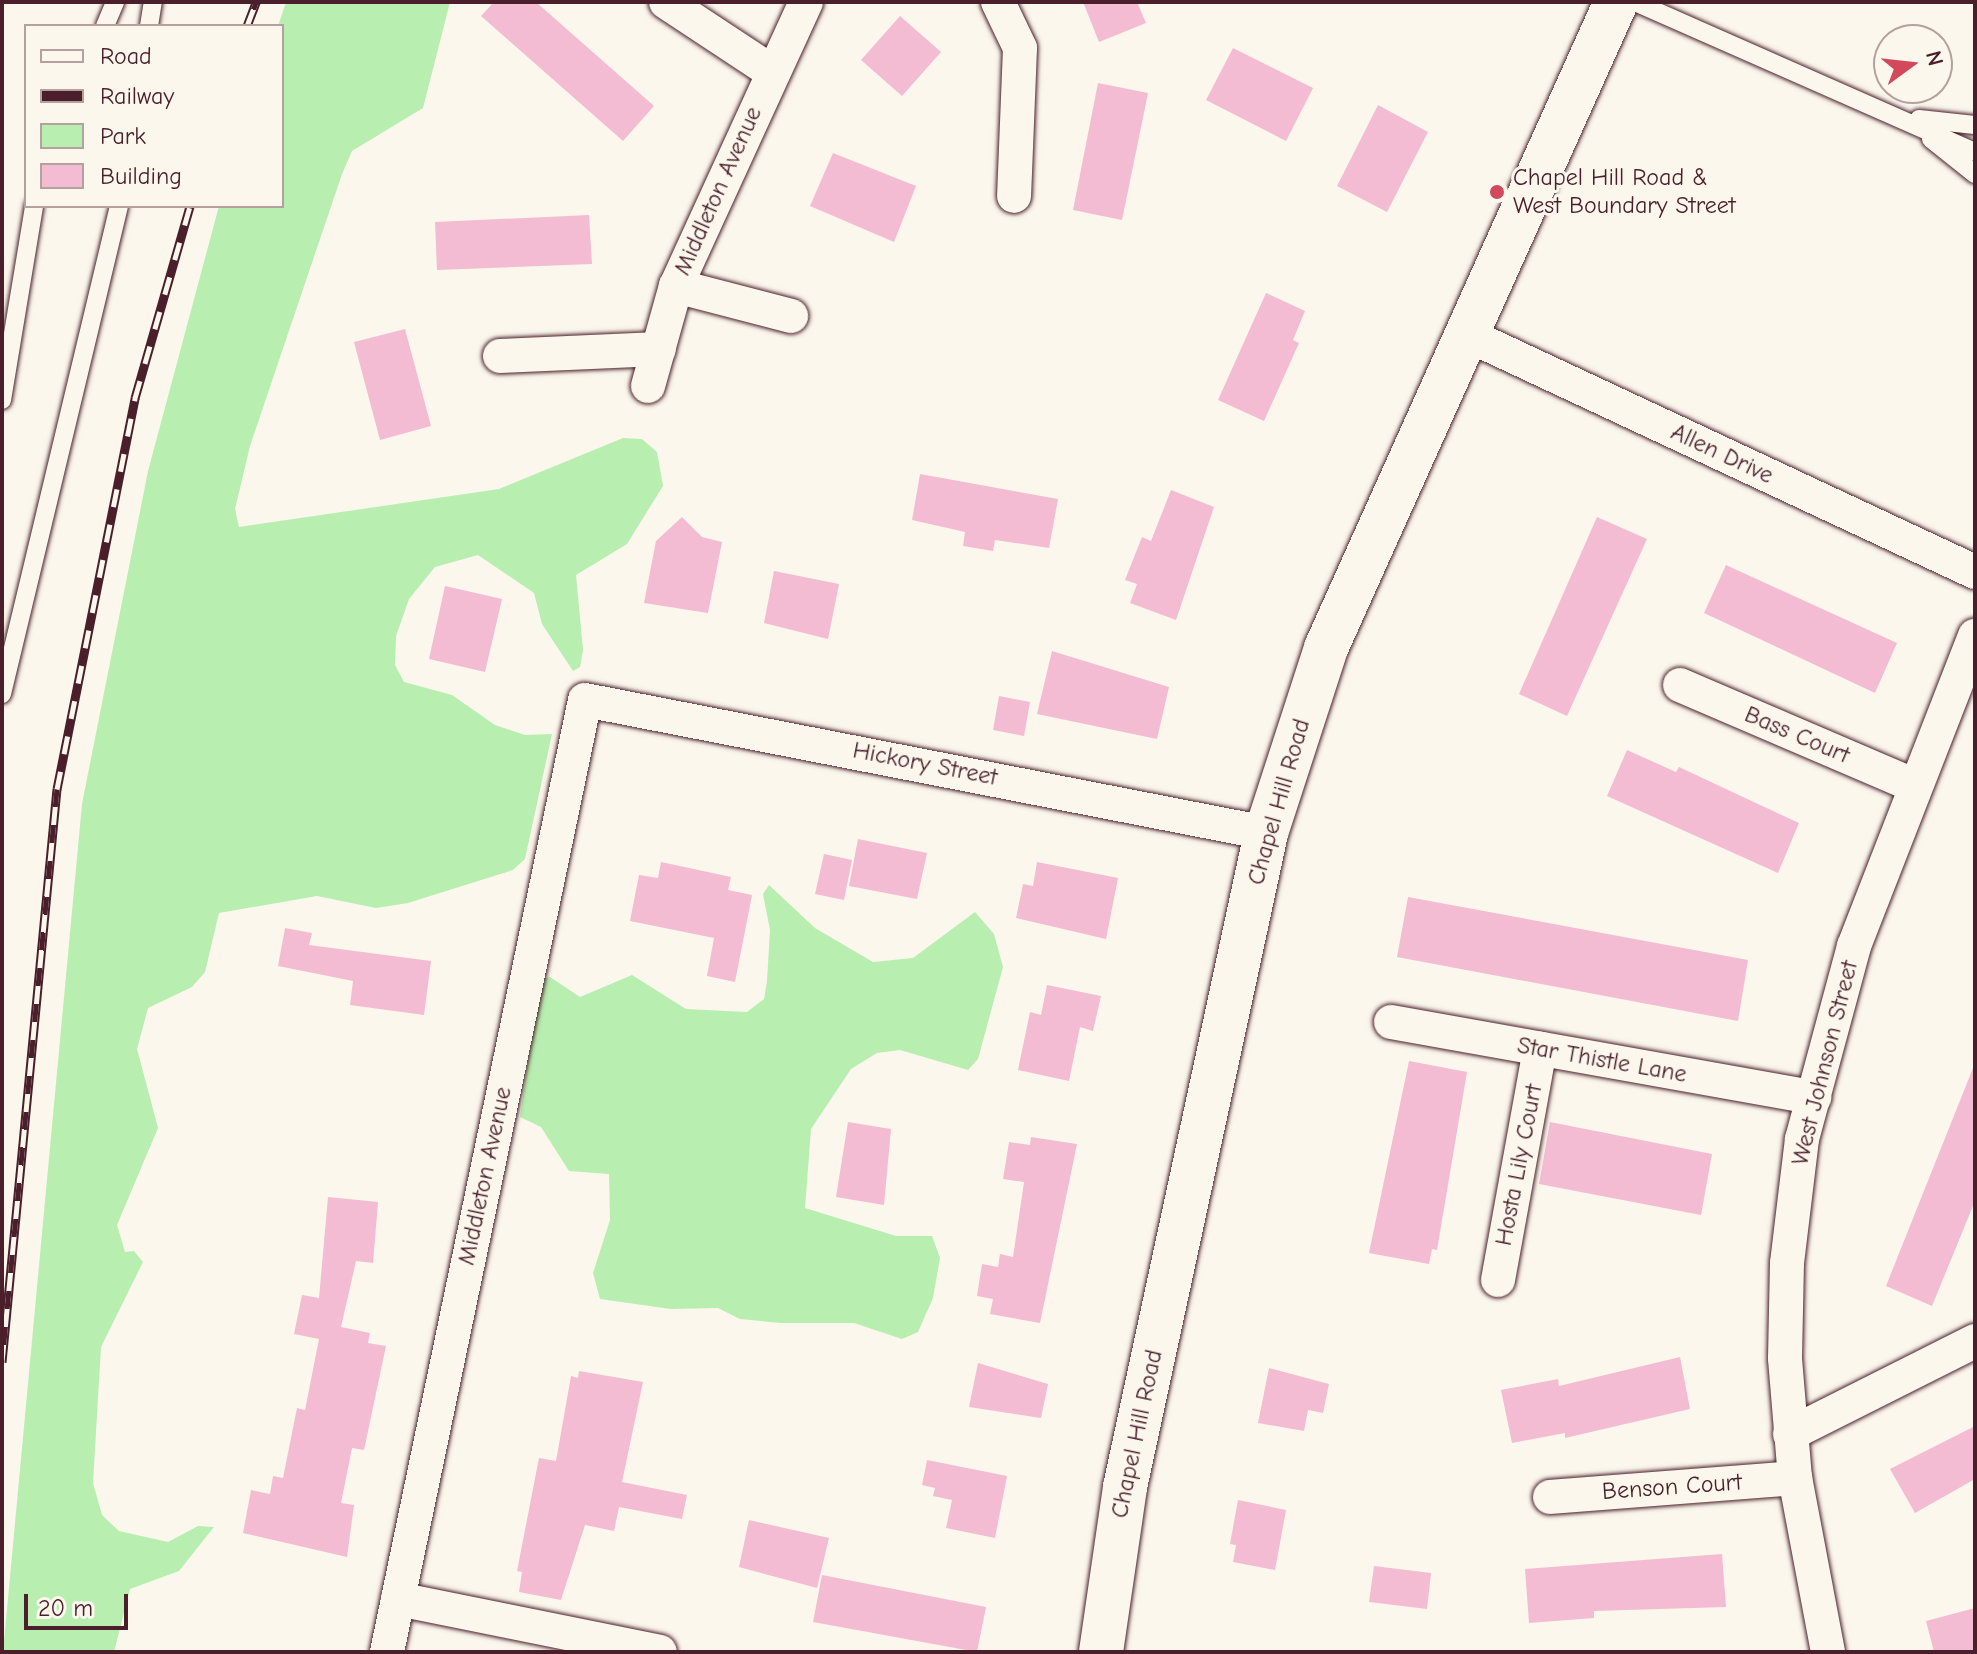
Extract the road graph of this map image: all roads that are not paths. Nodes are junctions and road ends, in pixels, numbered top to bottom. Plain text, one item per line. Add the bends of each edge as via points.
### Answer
1 (115, 2) edge
2 (153, 2) edge
3 (666, 2) edge
4 (806, 2) edge
5 (998, 2) edge
6 (1616, 2) edge
7 (1635, 2) edge
8 (106, 24) edge
9 (149, 24) edge
10 (772, 72) junction
11 (1904, 118) junction
12 (1975, 125) edge
13 (1975, 152) edge
14 (1975, 174) edge
15 (1014, 196) dead end
16 (34, 208) edge
17 (119, 208) edge
18 (676, 286) junction
19 (791, 316) dead end
20 (1470, 336) junction
21 (659, 349) junction
22 (500, 356) dead end
23 (648, 386) dead end
24 (2, 400) edge
25 (1975, 572) edge
26 (1975, 636) edge
27 (1680, 685) dead end
28 (2, 694) edge
29 (585, 700) joint
30 (1913, 785) junction
31 (1266, 833) junction
32 (1391, 1022) dead end
33 (1540, 1049) junction
34 (1814, 1097) junction
35 (1498, 1280) dead end
36 (1975, 1341) edge
37 (1790, 1434) junction
38 (1795, 1478) junction
39 (1550, 1497) dead end
40 (398, 1599) junction
41 (387, 1652) edge
42 (660, 1652) edge
43 (1101, 1652) edge
44 (1828, 1652) edge

1 - 8 lane
2 - 9 lane
3 - 10 street
4 - 10 street, Middleton Avenue
5 - 15 street via 1020,48
6 - 20 main road, Chapel Hill Road
7 - 11 lane
10 - 18 street, Middleton Avenue
11 - 12 lane
11 - 13 lane
11 - 14 lane
16 - 24 lane
17 - 28 lane
18 - 19 street
18 - 21 street, Middleton Avenue
20 - 25 street, Allen Drive
20 - 31 main road, Chapel Hill Road via 1326,648
21 - 22 street
21 - 23 street, Middleton Avenue
26 - 30 street, West Johnson Street
27 - 30 street, Bass Court
29 - 31 street, Hickory Street
29 - 40 street, Middleton Avenue
30 - 34 street, West Johnson Street via 1854,946
31 - 43 main road, Chapel Hill Road via 1125,1487
32 - 33 street, Star Thistle Lane
33 - 34 street, Star Thistle Lane
33 - 35 street, Hosta Lily Court
34 - 37 street, West Johnson Street via 1802,1139 1787,1263
36 - 37 street
37 - 38 street, West Johnson Street
38 - 39 street, Benson Court
38 - 44 street, West Johnson Street
40 - 41 street, Middleton Avenue
40 - 42 street

